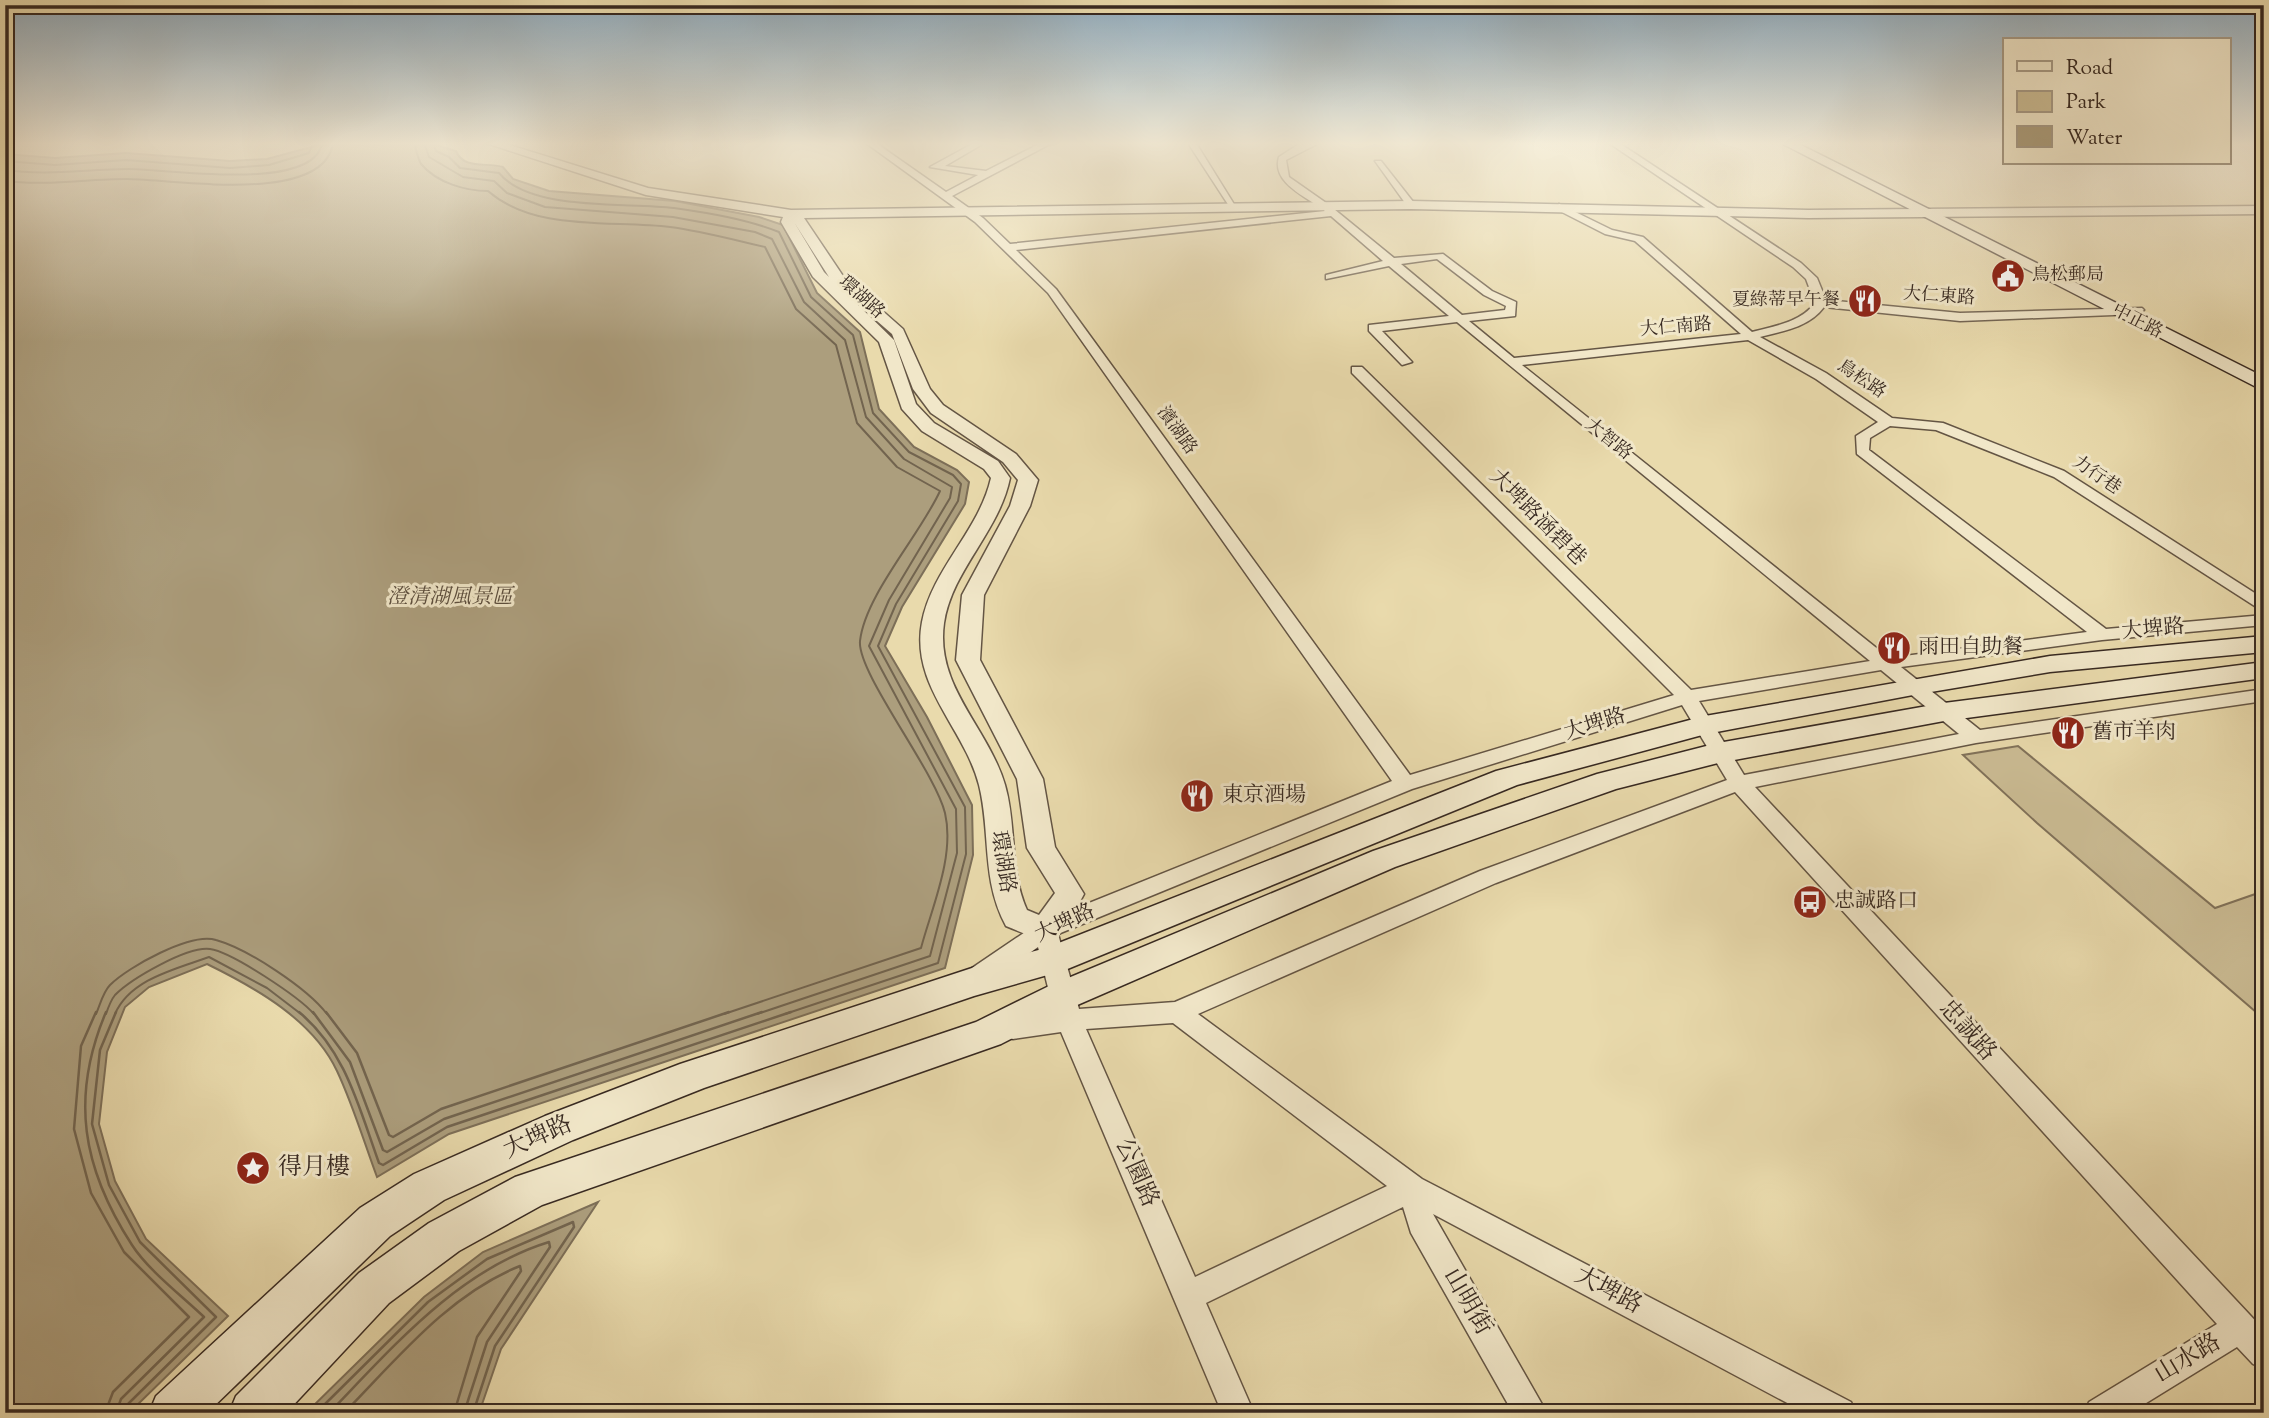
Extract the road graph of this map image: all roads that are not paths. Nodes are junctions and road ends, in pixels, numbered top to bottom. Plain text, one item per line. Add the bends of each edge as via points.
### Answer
1 (761, 209) edge
2 (963, 209) edge
3 (1088, 209) edge
4 (1303, 209) edge
5 (1343, 209) edge
6 (1563, 209) edge
7 (1617, 209) edge
8 (1713, 209) edge
9 (1916, 209) edge
10 (1936, 209) edge
11 (1329, 210) junction
12 (2264, 210) edge
13 (965, 211) junction
14 (1942, 212) junction
15 (1719, 213) junction
16 (1923, 213) junction
17 (791, 214) junction
18 (1007, 248) junction
19 (1391, 262) junction
20 (1330, 277) dead end
21 (1821, 303) junction
22 (2138, 310) junction
23 (2116, 311) junction
24 (1458, 318) junction
25 (1751, 337) junction
26 (1406, 362) dead end
27 (1511, 362) junction
28 (1357, 370) dead end
29 (2264, 372) edge
30 (2264, 385) edge
31 (1888, 422) junction
32 (966, 553) junction
33 (994, 556) junction
34 (2264, 607) edge
35 (2264, 620) edge
36 (2102, 635) junction
37 (2264, 644) edge
38 (1883, 664) junction
39 (2264, 670) edge
40 (1913, 687) junction
41 (2264, 695) edge
42 (1687, 697) junction
43 (1944, 712) junction
44 (1976, 737) junction
45 (1711, 739) junction
46 (1739, 783) junction
47 (1405, 784) junction
48 (1049, 945) junction
49 (1065, 1008) junction
50 (1177, 1012) junction
51 (1412, 1188) junction
52 (1189, 1295) junction
53 (2239, 1328) junction
54 (2264, 1353) edge
55 (173, 1413) edge
56 (253, 1413) edge
57 (1238, 1413) edge
58 (1531, 1413) edge
59 (1840, 1413) edge
60 (2100, 1413) edge

1 - 17 street
2 - 13 street, 濱湖路
3 - 13 street
4 - 11 street
5 - 11 street
6 - 25 street, 鳥松路 via 1609,232 1639,239
7 - 15 street
8 - 15 street
9 - 16 main road, 中正路
10 - 14 main road, 中正路
11 - 18 street
11 - 19 street, 大智路
12 - 14 street
13 - 17 street
13 - 18 street, 濱湖路
14 - 16 street
14 - 22 main road, 中正路
15 - 16 street
15 - 21 street via 1797,265 1811,278
16 - 23 main road, 中正路
17 - 32 street, 環湖路 via 787,222 818,274 886,340 908,405 928,427 991,465 1001,478 998,498
17 - 33 street, 環湖路 via 805,224 831,271 899,333 925,394 942,415 1006,454 1024,472 1026,492
18 - 47 street, 濱湖路 via 1052,291
19 - 20 street
19 - 24 street, 大智路
19 - 24 street via 1438,256 1488,293 1512,304 1511,313
21 - 23 street, 大仁東路 via 1960,317
21 - 25 street, 大仁南路 via 1813,314 1790,326
22 - 23 street, 大仁東路
22 - 29 main road, 中正路
23 - 30 main road, 中正路
24 - 26 street via 1373,328
24 - 27 street, 大智路
25 - 27 street, 大仁南路
25 - 31 street, 鳥松路 via 1821,376
27 - 38 street, 大智路
28 - 42 street, 大埤路涵碧巷
31 - 34 street, 力行巷 via 1938,426 2059,474
31 - 36 street, 鳥松路 via 1863,436 1862,451
32 - 33 street
32 - 48 street, 環湖路 via 943,593 930,653 936,680 992,784 1005,895 1016,918
33 - 48 street, 環湖路 via 973,595 968,660 1030,779 1041,848 1070,894
35 - 36 street, 大埤路
36 - 38 street, 大埤路
37 - 40 main road, 大埤路 via 2050,664
38 - 40 street, 大智路
38 - 42 street, 大埤路
39 - 43 main road, 大埤路
40 - 43 street, 大智路
40 - 45 main road, 大埤路
41 - 44 street, 大埤路
42 - 45 street, 忠誠路
42 - 47 street, 大埤路
43 - 44 street, 大智路
43 - 45 main road, 大埤路
44 - 46 street, 大埤路
45 - 46 street, 忠誠路
45 - 48 main road, 大埤路 via 1507,778
45 - 49 main road, 大埤路 via 1608,781 1384,859
46 - 50 street, 大埤路 via 1488,877
46 - 53 street, 忠誠路
47 - 48 street, 大埤路
48 - 49 street, 公園路
48 - 55 main road, 大埤路 via 971,982 693,1075 558,1128 429,1187 366,1230
49 - 50 street, 大埤路
49 - 52 street, 公園路
49 - 56 main road, 大埤路 via 530,1190 444,1237 374,1288
50 - 51 street, 大埤路
51 - 52 street
51 - 58 street, 山明街 via 1421,1223
51 - 59 street, 大埤路
52 - 57 street, 公園路
53 - 54 street, 忠誠路
53 - 60 street, 山水路

